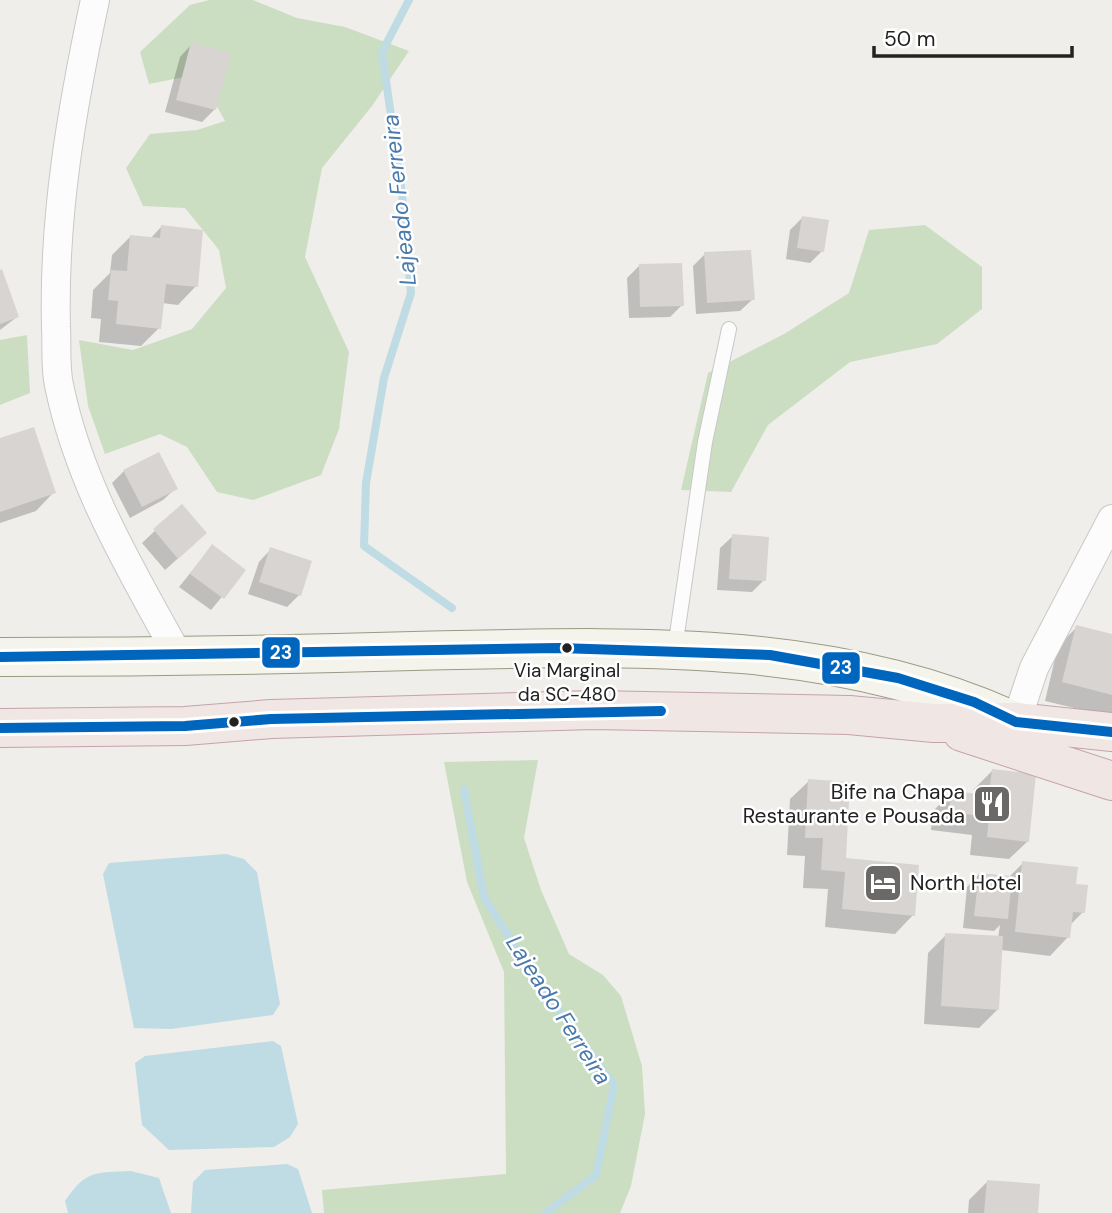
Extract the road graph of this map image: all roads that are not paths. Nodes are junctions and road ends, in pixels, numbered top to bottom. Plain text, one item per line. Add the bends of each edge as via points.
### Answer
1 (95, 0) edge
2 (729, 329) dead end
3 (1112, 519) edge
4 (674, 650) junction
5 (0, 657) edge
6 (179, 657) junction
7 (1016, 722) junction
8 (934, 723) junction
9 (0, 728) edge
10 (1112, 732) edge
11 (1112, 781) edge

1 - 6 street via 68,140 56,261 58,384 84,473
2 - 4 lane via 705,442
3 - 7 street via 1034,668
4 - 6 main road via 559,648
4 - 7 main road via 770,655 898,678 974,702
5 - 6 main road
7 - 8 highway
7 - 10 highway
8 - 9 highway via 849,715 593,710 271,719 185,726
8 - 11 highway

